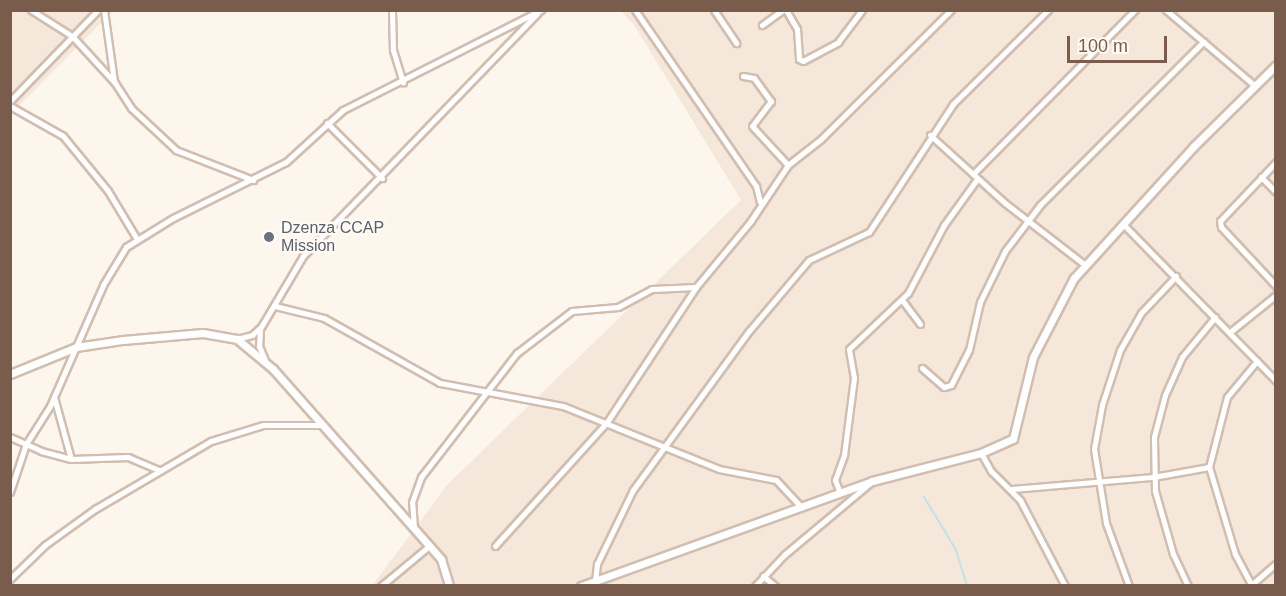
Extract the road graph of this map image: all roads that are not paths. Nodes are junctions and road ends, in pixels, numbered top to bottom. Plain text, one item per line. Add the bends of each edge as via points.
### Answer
1 (31, 10) edge
2 (98, 10) edge
3 (104, 10) edge
4 (392, 10) edge
5 (635, 10) edge
6 (714, 10) edge
7 (784, 10) edge
8 (862, 10) edge
9 (951, 10) edge
10 (1048, 10) edge
11 (1135, 10) edge
12 (1166, 10) edge
13 (541, 11) edge
14 (762, 25) dead end
15 (72, 36) junction
16 (1203, 42) junction
17 (736, 44) dead end
18 (1275, 65) edge
19 (743, 76) dead end
20 (403, 82) junction
21 (115, 83) junction
22 (1254, 85) junction
23 (10, 101) edge
24 (10, 106) edge
25 (327, 123) junction
26 (930, 135) junction
27 (1275, 162) edge
28 (788, 165) junction
29 (975, 176) junction
30 (1261, 177) junction
31 (382, 178) junction
32 (253, 180) junction
33 (1275, 192) edge
34 (760, 204) junction
35 (1027, 221) junction
36 (1123, 224) junction
37 (137, 239) junction
38 (1084, 264) junction
39 (1176, 276) junction
40 (1275, 286) edge
41 (696, 287) junction
42 (1275, 295) edge
43 (902, 300) junction
44 (275, 306) junction
45 (1215, 317) junction
46 (920, 324) dead end
47 (261, 327) junction
48 (1230, 332) junction
49 (237, 339) junction
50 (76, 347) junction
51 (265, 360) junction
52 (1257, 361) junction
53 (922, 368) dead end
54 (10, 374) edge
55 (1275, 381) edge
56 (488, 391) junction
57 (54, 396) junction
58 (607, 422) junction
59 (320, 425) junction
60 (10, 437) edge
61 (26, 444) junction
62 (663, 444) junction
63 (981, 453) junction
64 (71, 459) junction
65 (1209, 467) junction
66 (159, 470) junction
67 (1153, 477) junction
68 (1098, 479) junction
69 (872, 482) junction
70 (1012, 489) junction
71 (10, 492) edge
72 (840, 493) junction
73 (801, 507) junction
74 (415, 530) junction
75 (429, 546) junction
76 (495, 546) dead end
77 (1275, 563) edge
78 (763, 576) junction
79 (10, 579) edge
80 (595, 581) junction
81 (381, 585) edge
82 (449, 585) edge
83 (581, 585) edge
84 (755, 585) edge
85 (775, 585) edge
86 (1065, 585) edge
87 (1129, 585) edge
88 (1188, 585) edge
89 (1251, 585) edge

1 - 15 street
2 - 15 street
3 - 21 street
4 - 20 street via 393,50
5 - 34 street via 756,186
6 - 17 street
7 - 8 street via 797,29 799,59 803,61 838,42
7 - 14 street
9 - 28 street via 821,139
10 - 26 street via 968,88
11 - 29 street
12 - 16 street
13 - 20 street
13 - 31 street
15 - 21 street
15 - 23 street
16 - 22 street
16 - 35 street
18 - 22 street
19 - 28 street via 754,78 771,101 752,126
20 - 25 street via 366,97
21 - 32 street via 131,108 176,150
22 - 36 street
24 - 37 street via 63,136 108,191
25 - 31 street
25 - 32 street via 291,158
26 - 29 street
26 - 62 street via 874,227 856,241 825,250 809,260 748,331
27 - 30 street
28 - 34 street
29 - 35 street
29 - 43 street via 944,225 923,271
30 - 33 street
30 - 40 street via 1220,221 1221,227
31 - 44 street via 303,256
32 - 37 street
34 - 41 street via 750,222
35 - 38 street
35 - 53 street via 992,273 969,350 951,385 944,387
36 - 38 street
36 - 39 street
37 - 50 street via 113,266
38 - 63 street via 1042,336 1016,435
39 - 45 street
39 - 68 street via 1141,313 1113,369 1094,448
41 - 56 street via 652,288 618,307 568,312 518,353
41 - 58 street
42 - 48 street
43 - 46 street
43 - 72 street via 849,348 854,378 844,455 836,480
44 - 47 street
44 - 56 street via 324,318 432,380
45 - 48 street
45 - 67 street via 1182,357 1165,395 1154,437
47 - 49 street via 252,335
47 - 51 street via 259,346
48 - 52 street
49 - 50 street via 203,333
49 - 51 street
50 - 54 street
50 - 57 street
51 - 59 street
52 - 55 street
52 - 65 street via 1227,397
56 - 58 street via 551,402
56 - 74 street via 421,477 412,502
57 - 61 street
57 - 64 street
58 - 62 street
58 - 76 street
59 - 66 street via 263,425 239,431 211,441
59 - 74 street
60 - 61 street
61 - 64 street
61 - 71 street
62 - 73 street via 733,473 776,480
62 - 80 street via 626,501 597,564
63 - 69 street
63 - 70 street via 1000,482
64 - 66 street via 128,457
65 - 67 street
65 - 89 street via 1235,554
66 - 79 street via 52,540
67 - 68 street
67 - 88 street via 1173,554
68 - 70 street
68 - 87 street via 1110,535
69 - 72 street
69 - 78 street
70 - 86 street via 1053,557
72 - 73 street
73 - 80 street
74 - 75 street
75 - 81 street
75 - 82 street via 441,560
77 - 89 street
78 - 84 street
78 - 85 street
80 - 83 street

